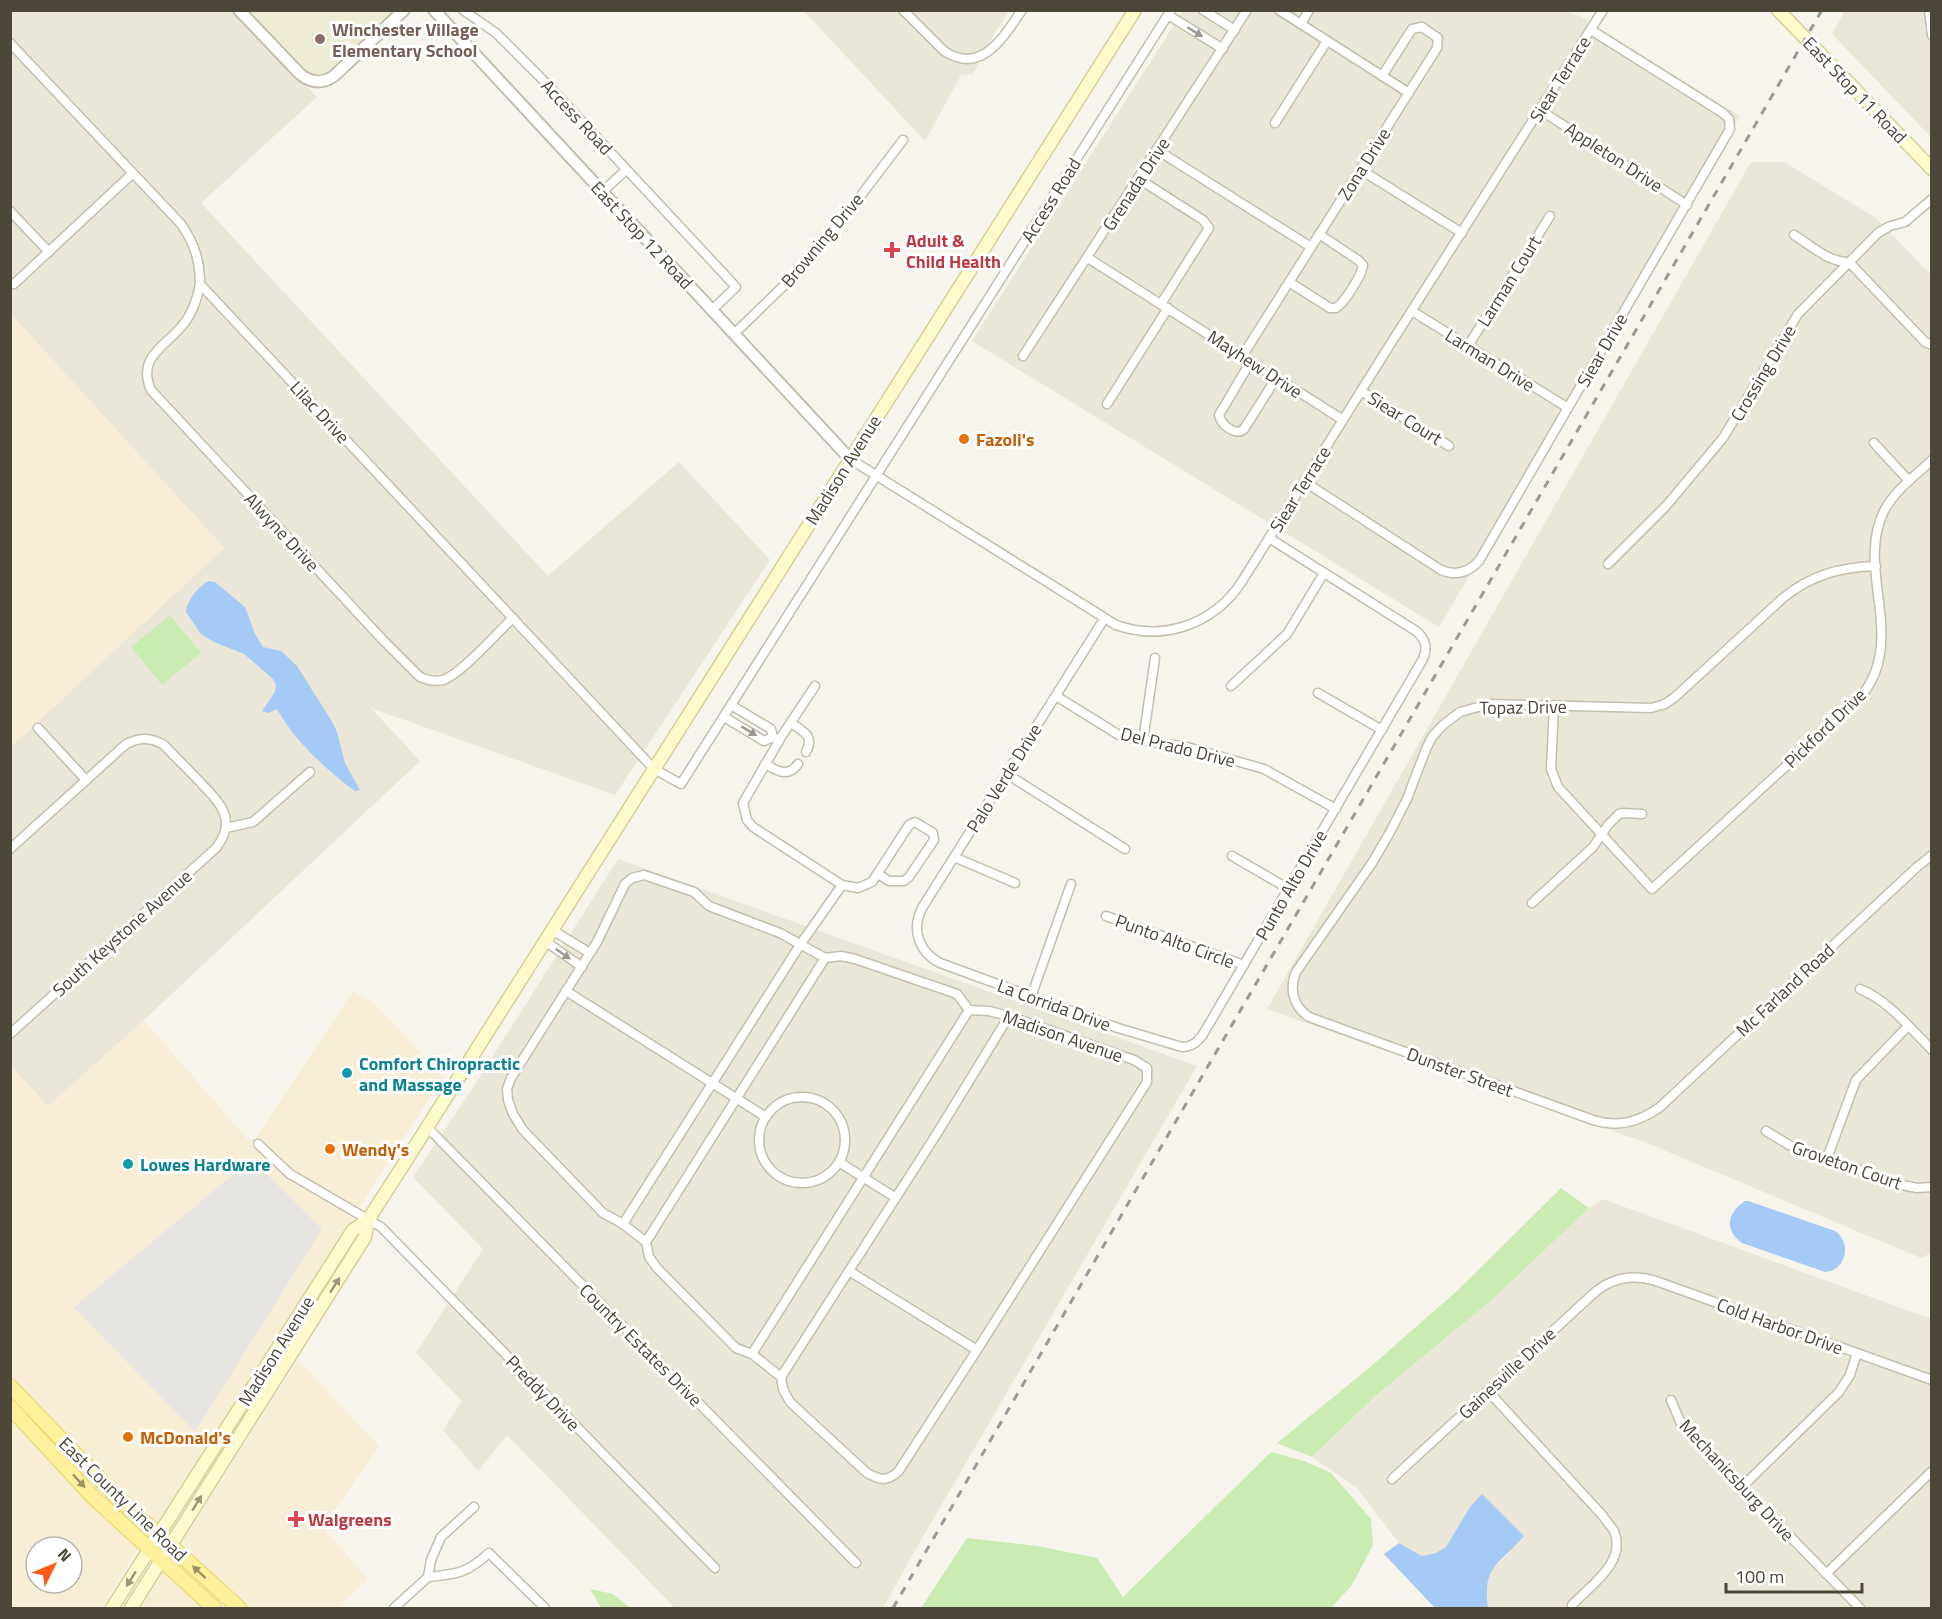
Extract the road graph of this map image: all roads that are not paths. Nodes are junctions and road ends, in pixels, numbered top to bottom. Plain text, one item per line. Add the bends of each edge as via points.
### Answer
1 (239, 10) edge
2 (404, 10) edge
3 (434, 10) edge
4 (463, 10) edge
5 (903, 10) edge
6 (1022, 10) edge
7 (1134, 10) edge
8 (1203, 10) edge
9 (1247, 10) edge
10 (1279, 10) edge
11 (1309, 10) edge
12 (1603, 10) edge
13 (1778, 10) edge
14 (1929, 10) edge
15 (1169, 13) edge
16 (1301, 24) junction
17 (1235, 30) junction
18 (1591, 30) junction
19 (1932, 35) edge
20 (1327, 41) junction
21 (10, 43) edge
22 (1223, 49) junction
23 (1382, 76) junction
24 (1409, 93) junction
25 (1540, 110) junction
26 (1275, 123) dead end
27 (903, 140) dead end
28 (1157, 150) junction
29 (626, 170) junction
30 (1361, 170) junction
31 (1932, 170) edge
32 (133, 173) junction
33 (1139, 179) junction
34 (602, 192) junction
35 (1932, 199) edge
36 (1687, 205) junction
37 (10, 211) edge
38 (1550, 216) dead end
39 (1462, 233) junction
40 (1319, 234) junction
41 (1794, 235) dead end
42 (1311, 247) junction
43 (49, 252) junction
44 (1089, 258) junction
45 (1849, 262) junction
46 (1289, 282) junction
47 (14, 284) dead end
48 (200, 284) junction
49 (1164, 306) junction
50 (712, 310) junction
51 (1412, 311) junction
52 (734, 334) junction
53 (1932, 345) edge
54 (1468, 346) junction
55 (1023, 356) dead end
56 (1243, 356) junction
57 (1251, 361) junction
58 (1277, 377) junction
59 (1361, 391) junction
60 (1107, 404) dead end
61 (1568, 408) junction
62 (1343, 420) junction
63 (1874, 443) dead end
64 (1449, 446) dead end
65 (850, 459) junction
66 (1932, 460) edge
67 (876, 476) junction
68 (1909, 481) junction
69 (1305, 482) junction
70 (1269, 538) junction
71 (1608, 564) dead end
72 (1876, 566) junction
73 (1324, 573) junction
74 (513, 618) junction
75 (1104, 619) junction
76 (1155, 658) dead end
77 (815, 686) dead end
78 (1232, 686) dead end
79 (1318, 693) dead end
80 (1056, 696) junction
81 (731, 705) junction
82 (1554, 705) junction
83 (724, 717) junction
84 (791, 723) junction
85 (38, 728) dead end
86 (1382, 730) junction
87 (777, 738) junction
88 (1143, 741) junction
89 (806, 752) dead end
90 (765, 764) junction
91 (798, 764) dead end
92 (654, 769) junction
93 (310, 772) dead end
94 (1007, 774) junction
95 (86, 780) junction
96 (1336, 809) junction
97 (1642, 814) dead end
98 (226, 826) junction
99 (1602, 835) junction
100 (10, 849) edge
101 (1125, 849) dead end
102 (1932, 855) edge
103 (1232, 856) dead end
104 (954, 858) junction
105 (878, 874) junction
106 (1015, 883) dead end
107 (1071, 884) dead end
108 (842, 885) junction
109 (1289, 889) junction
110 (1532, 903) dead end
111 (1106, 916) dead end
112 (552, 930) junction
113 (918, 939) joint
114 (545, 941) junction
115 (800, 945) junction
116 (590, 953) junction
117 (825, 958) junction
118 (1244, 965) junction
119 (582, 967) junction
120 (1860, 989) dead end
121 (566, 991) junction
122 (1031, 997) junction
123 (1294, 999) joint
124 (969, 1010) junction
125 (1008, 1016) junction
126 (1908, 1026) junction
127 (10, 1034) edge
128 (1199, 1039) joint
129 (1932, 1050) edge
130 (712, 1083) junction
131 (737, 1099) junction
132 (766, 1117) junction
133 (1635, 1121) joint
134 (427, 1127) junction
135 (1766, 1131) dead end
136 (258, 1143) dead end
137 (1827, 1158) junction
138 (839, 1162) junction
139 (864, 1179) junction
140 (1932, 1186) edge
141 (896, 1198) junction
142 (368, 1220) junction
143 (623, 1224) junction
144 (646, 1242) junction
145 (849, 1270) junction
146 (1628, 1278) joint
147 (977, 1350) junction
148 (1857, 1353) junction
149 (752, 1354) junction
150 (781, 1377) junction
151 (1932, 1380) edge
152 (10, 1386) edge
153 (1488, 1391) junction
154 (1671, 1400) dead end
155 (15, 1411) edge
156 (64, 1442) junction
157 (1932, 1471) edge
158 (1392, 1479) dead end
159 (1742, 1487) junction
160 (474, 1507) dead end
161 (159, 1535) junction
162 (170, 1546) junction
163 (150, 1549) junction
164 (162, 1560) junction
165 (856, 1563) dead end
166 (715, 1569) dead end
167 (1826, 1574) junction
168 (428, 1577) junction
169 (1572, 1605) dead end
170 (112, 1608) edge
171 (131, 1608) edge
172 (214, 1608) edge
173 (238, 1608) edge
174 (394, 1608) edge
175 (545, 1608) edge
176 (1860, 1608) edge

1 - 2 street via 300,74 316,82 334,76
3 - 34 street, East Stop 12 Road
4 - 29 street, Access Road via 496,33
5 - 6 street via 947,54 962,58 986,54
7 - 65 main road, Madison Avenue
8 - 17 street
9 - 17 street, Grenada Drive
10 - 16 street
11 - 16 street
12 - 18 street, Siear Terrace
13 - 31 main road, East Stop 11 Road
14 - 19 street
15 -> 22 street, Access Road
15 - 67 street, Access Road
16 - 20 street
17 - 22 street, Grenada Drive
18 - 25 street, Siear Terrace
18 - 36 street, Siear Drive via 1729,119 1728,135
20 - 23 street
20 - 26 street
21 - 32 street
22 - 28 street, Grenada Drive
23 - 24 street
23 - 24 street, Zona Drive via 1412,29 1422,27 1435,35 1438,46
24 - 30 street, Zona Drive
25 - 36 street, Appleton Drive
25 - 39 street, Siear Terrace
27 - 52 street, Browning Drive via 831,235
28 - 33 street, Grenada Drive
28 - 42 street
29 - 34 street
29 - 50 street, Access Road via 736,287
30 - 39 street
30 - 40 street, Zona Drive
32 - 43 street
32 - 48 street via 190,238 199,262
33 - 44 street, Grenada Drive
33 - 49 street via 1203,220 1209,228
34 - 50 street, East Stop 12 Road
35 - 45 street, Crossing Drive via 1905,222 1882,231
36 - 61 street, Siear Drive
37 - 43 street
38 - 54 street, Larman Court
39 - 51 street, Siear Terrace
40 - 42 street, Zona Drive
40 - 46 street via 1358,260 1363,265 1362,272 1338,307 1330,308
41 - 45 street via 1827,257
42 - 46 street, Zona Drive
43 - 47 street
44 - 49 street, Mayhew Drive
44 - 55 street, Grenada Drive
45 - 53 street
45 - 71 street, Crossing Drive via 1798,314 1716,448 1660,513
46 - 56 street, Zona Drive
48 - 74 street, Lilac Drive
48 - 74 street, Alwyne Drive via 196,301 181,328 149,362 146,374 151,390 381,638 420,677 440,681 455,673
49 - 56 street, Mayhew Drive
49 - 60 street
50 - 52 street, East Stop 12 Road
51 - 54 street, Larman Drive
51 - 59 street, Siear Terrace
52 - 65 street, East Stop 12 Road
54 - 61 street, Larman Drive
56 - 57 street, Mayhew Drive
57 - 58 street, Mayhew Drive
57 - 58 street via 1219,415 1222,423 1236,433 1243,431
58 - 62 street, Mayhew Drive
59 - 62 street, Siear Terrace
59 - 64 street, Siear Court
61 - 69 street, Siear Drive via 1479,561 1462,573 1441,570
62 - 69 street, Siear Terrace
63 - 68 street
65 - 67 street, Siear Terrace
65 - 92 main road, Madison Avenue
66 - 68 street, Pickford Drive
67 - 75 street, Siear Terrace
67 - 81 street, Access Road
68 - 72 street, Pickford Drive via 1889,502 1880,522
69 - 70 street, Siear Terrace
70 - 73 street
70 - 75 street, Siear Terrace via 1237,590 1204,618 1159,632 1129,629
72 - 82 street, Topaz Drive via 1831,571 1796,588 1665,704 1654,708
72 - 99 street, Pickford Drive via 1882,646 1876,672 1857,701 1652,889
73 - 78 street via 1287,634
73 - 86 street, Punto Alto Drive via 1416,631 1425,644 1423,659
74 - 92 street, Lilac Drive
75 - 80 street, Palo Verde Drive
76 - 88 street
77 - 84 street
79 - 86 street
80 - 88 street, Del Prado Drive via 1114,732
80 - 94 street, Palo Verde Drive
81 - 83 street, Access Road
81 - 87 street via 771,729
82 - 99 street via 1552,776 1558,788
82 - 123 street, Topaz Drive via 1485,704 1460,712 1437,730 1380,850 1296,972 1292,984
83 -> 87 street via 764,741
83 - 92 street, Lilac Drive via 681,784
84 - 87 street
84 - 89 street via 809,736
85 - 95 street
86 - 96 street, Punto Alto Drive
87 - 90 street
88 - 96 street, Del Prado Drive via 1187,747 1264,769
90 - 91 street via 779,772 793,770
90 - 108 street via 743,803 747,820
92 - 112 main road, Madison Avenue
93 - 98 street via 253,822
94 - 101 street
94 - 104 street, Palo Verde Drive
95 - 98 street via 127,744 146,739 158,741 216,798 225,813
95 - 100 street
96 - 109 street, Punto Alto Drive
97 - 99 street via 1620,814
98 - 127 street, South Keystone Avenue via 216,848
99 - 110 street
102 - 133 street, Mc Farland Road via 1660,1107
103 - 109 street
104 - 106 street
104 - 113 street, Palo Verde Drive via 919,914
105 - 105 street via 909,825 915,822 933,833 934,840 904,881 889,881
105 - 108 street via 872,882 858,888
107 - 122 street
108 - 115 street
109 - 118 street, Punto Alto Drive
111 - 118 street, Punto Alto Circle
112 - 114 main road, Madison Avenue
112 - 116 street
113 - 122 street, La Corrida Drive via 926,954 937,961
114 -> 119 street
114 - 134 main road, Madison Avenue
115 - 116 street via 780,933 716,909 694,892 644,875 625,884
115 - 117 street
115 - 130 street
116 - 119 street
117 - 124 street via 855,959 957,994
117 - 131 street
118 - 128 street, Punto Alto Drive
119 - 121 street
120 - 126 street via 1882,1001
121 - 130 street
121 - 143 street via 510,1080 508,1100 523,1131 603,1213
122 - 128 street, La Corrida Drive via 1182,1047
123 - 133 street, Dunster Street via 1309,1017 1601,1123
124 - 125 street, Madison Avenue
124 - 139 street
125 - 141 street
125 - 147 street, Madison Avenue via 1134,1060 1147,1068 1147,1082
126 - 129 street
126 - 137 street via 1856,1080
130 - 131 street
130 - 143 street
131 - 132 street
131 - 144 street
132 - 138 street via 790,1099 810,1098 825,1103 843,1127 845,1143
132 - 138 street via 760,1149 768,1165 780,1176 796,1182 812,1181 828,1174
134 - 142 main road, Madison Avenue
134 - 165 street, Country Estates Drive
135 - 137 street, Groveton Court via 1789,1145
136 - 142 street, Preddy Drive via 290,1174
137 - 140 street, Groveton Court via 1907,1186
138 - 139 street
139 - 141 street
139 - 149 street
141 - 145 street
142 - 161 main road, Madison Avenue via 353,1230
162 -> 142 main road, Madison Avenue via 364,1238
142 - 166 street, Preddy Drive via 381,1227
143 - 144 street
144 - 149 street via 649,1257 658,1269 736,1348
145 - 147 street
145 - 150 street
146 - 148 street, Cold Harbor Drive via 1656,1281
146 - 153 street, Gainesville Drive via 1597,1290
147 - 150 street via 898,1472 879,1480 790,1402
148 - 151 street, Cold Harbor Drive
148 - 159 street via 1839,1392
149 - 150 street
152 - 156 main road, East County Line Road
153 - 158 street, Gainesville Drive
153 - 169 street via 1614,1531 1617,1550 1612,1564
154 - 159 street, Mechanicsburg Drive via 1682,1426
155 - 156 main road via 30,1418 53,1442
155 -> 163 main road, East County Line Road via 92,1496
156 - 161 main road, East County Line Road
157 - 167 street
159 - 167 street, Mechanicsburg Drive
160 - 168 street via 441,1537
161 - 162 main road, East County Line Road
161 - 163 main road, Madison Avenue
162 - 164 main road, Madison Avenue
173 -> 162 main road, East County Line Road
163 - 164 main road, East County Line Road
163 -> 170 main road, Madison Avenue
164 - 171 main road, Madison Avenue
164 - 172 main road, East County Line Road
167 - 176 street, Mechanicsburg Drive
168 - 174 street
168 - 175 street via 472,1568 489,1553

